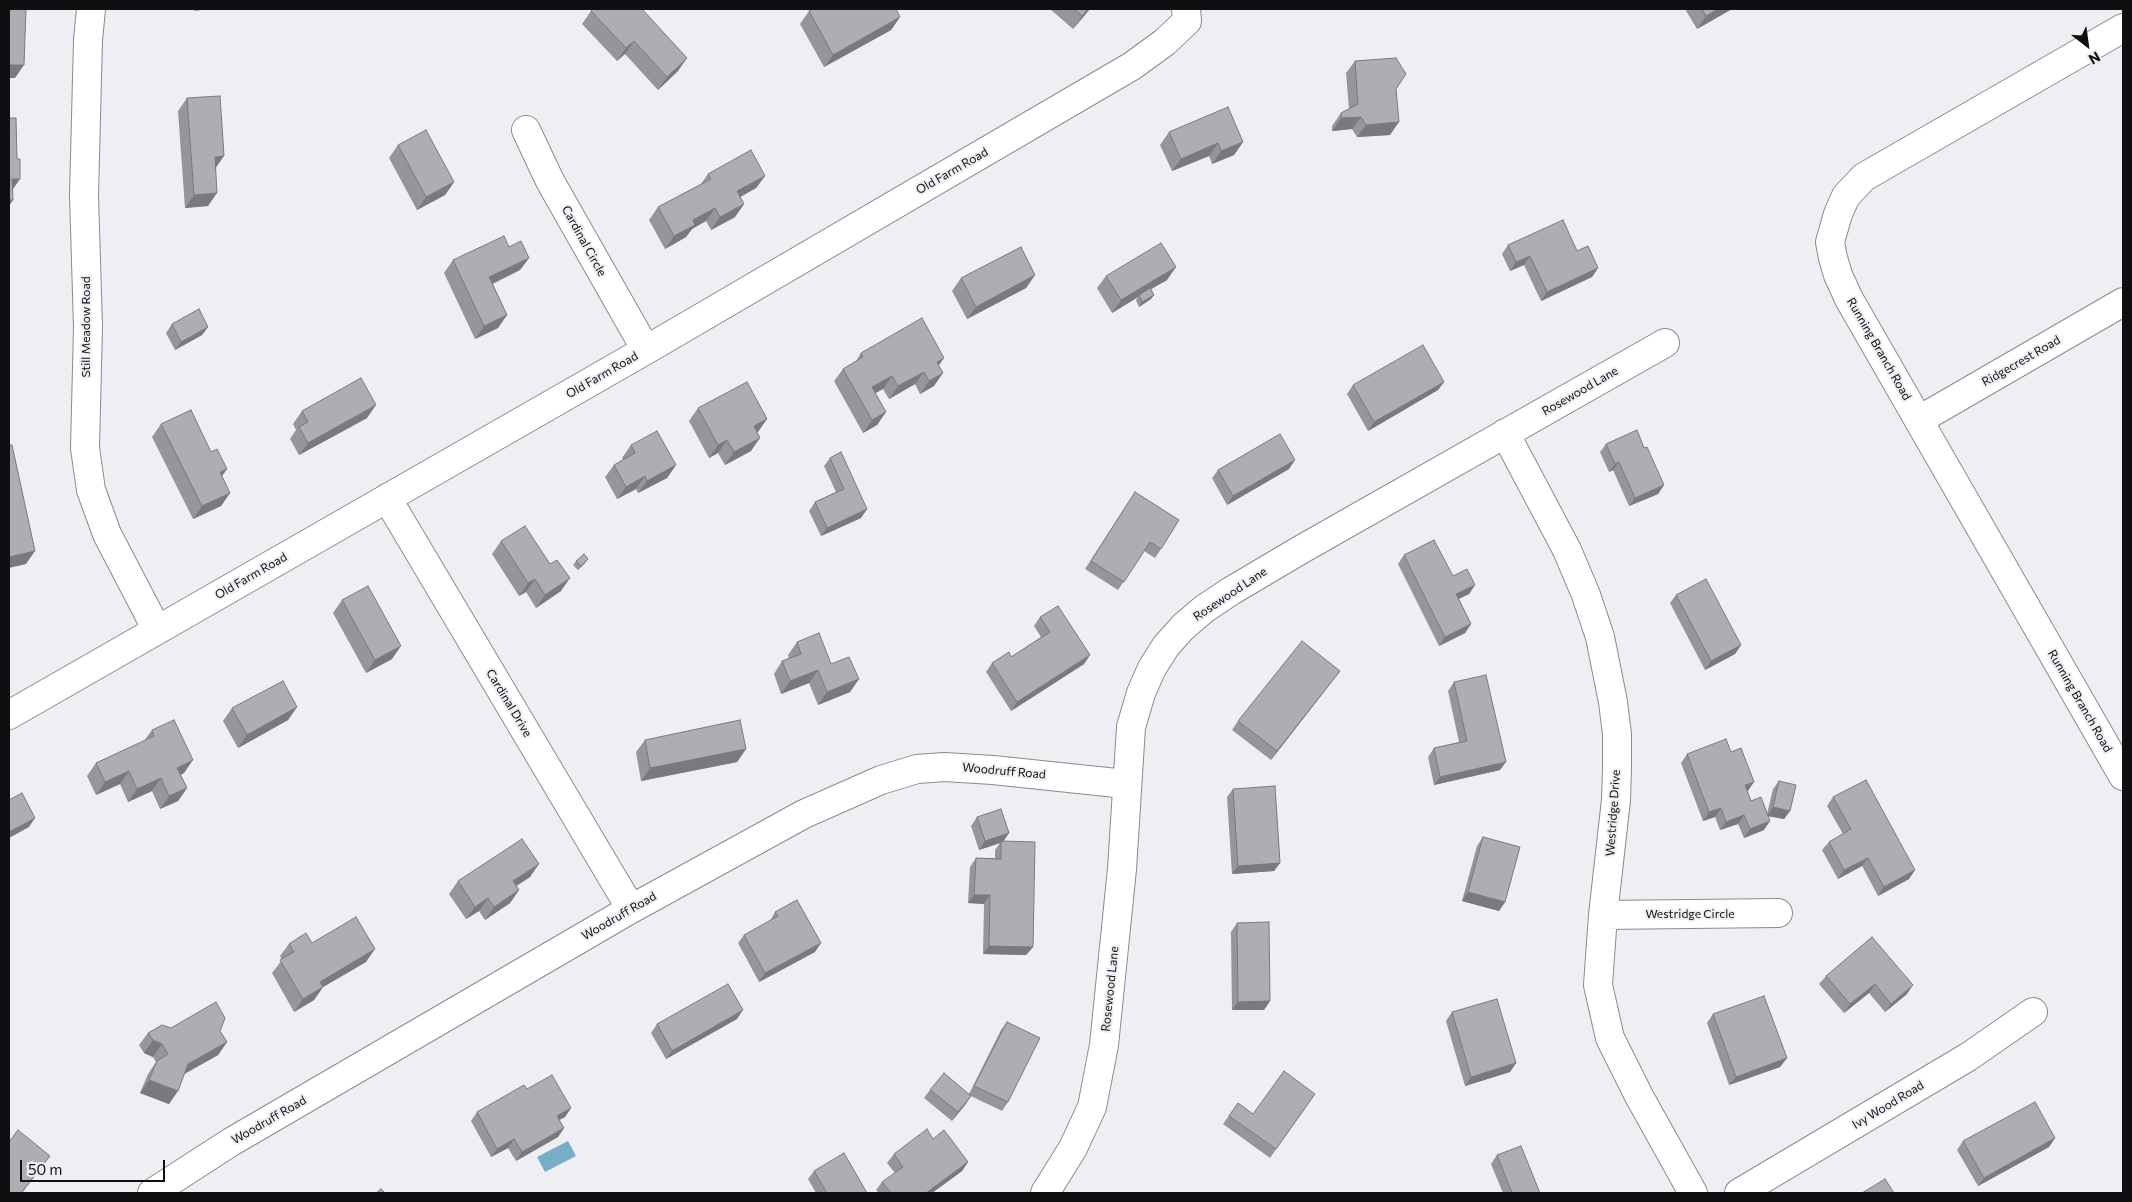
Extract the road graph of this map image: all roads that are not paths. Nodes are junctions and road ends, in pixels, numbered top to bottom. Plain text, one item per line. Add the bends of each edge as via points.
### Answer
1 (92, 9) edge
2 (1186, 15) edge
3 (2123, 28) edge
4 (526, 130) dead end
5 (2123, 302) edge
6 (1665, 343) dead end
7 (646, 350) junction
8 (1919, 420) junction
9 (1505, 433) junction
10 (387, 498) junction
11 (157, 630) junction
12 (9, 715) edge
13 (2123, 776) edge
14 (1126, 784) junction
15 (631, 909) junction
16 (1778, 913) dead end
17 (1603, 915) junction
18 (2033, 1012) dead end
19 (152, 1193) edge
20 (1045, 1193) edge
21 (1693, 1193) edge
22 (1739, 1193) edge

1 - 11 street, Still Meadow Road via 88,40 84,195 88,326 85,448 91,490 106,534
2 - 7 street, Old Farm Road via 1165,42 1132,66
3 - 8 street, Running Branch Road via 1864,177 1846,196 1830,242 1835,267 1849,299
4 - 7 street, Cardinal Circle via 550,181
5 - 8 street, Ridgecrest Road
6 - 9 street, Rosewood Lane
7 - 10 street, Old Farm Road
8 - 13 street, Running Branch Road
9 - 14 street, Rosewood Lane via 1255,576 1204,609 1183,627 1166,646 1141,693 1132,726
9 - 17 street, Westridge Drive via 1567,550 1590,606 1604,653 1616,734 1616,800
10 - 11 street, Old Farm Road
10 - 15 street, Cardinal Drive
11 - 12 street, Old Farm Road
14 - 15 street, Woodruff Road via 993,770 917,769 881,780 804,814
14 - 20 street, Rosewood Lane via 1122,869 1104,1045 1092,1107 1073,1148
15 - 19 street, Woodruff Road via 231,1142
16 - 17 street, Westridge Circle
17 - 21 street, Westridge Drive via 1598,985 1610,1038
18 - 22 street, Ivy Wood Road via 1968,1057

